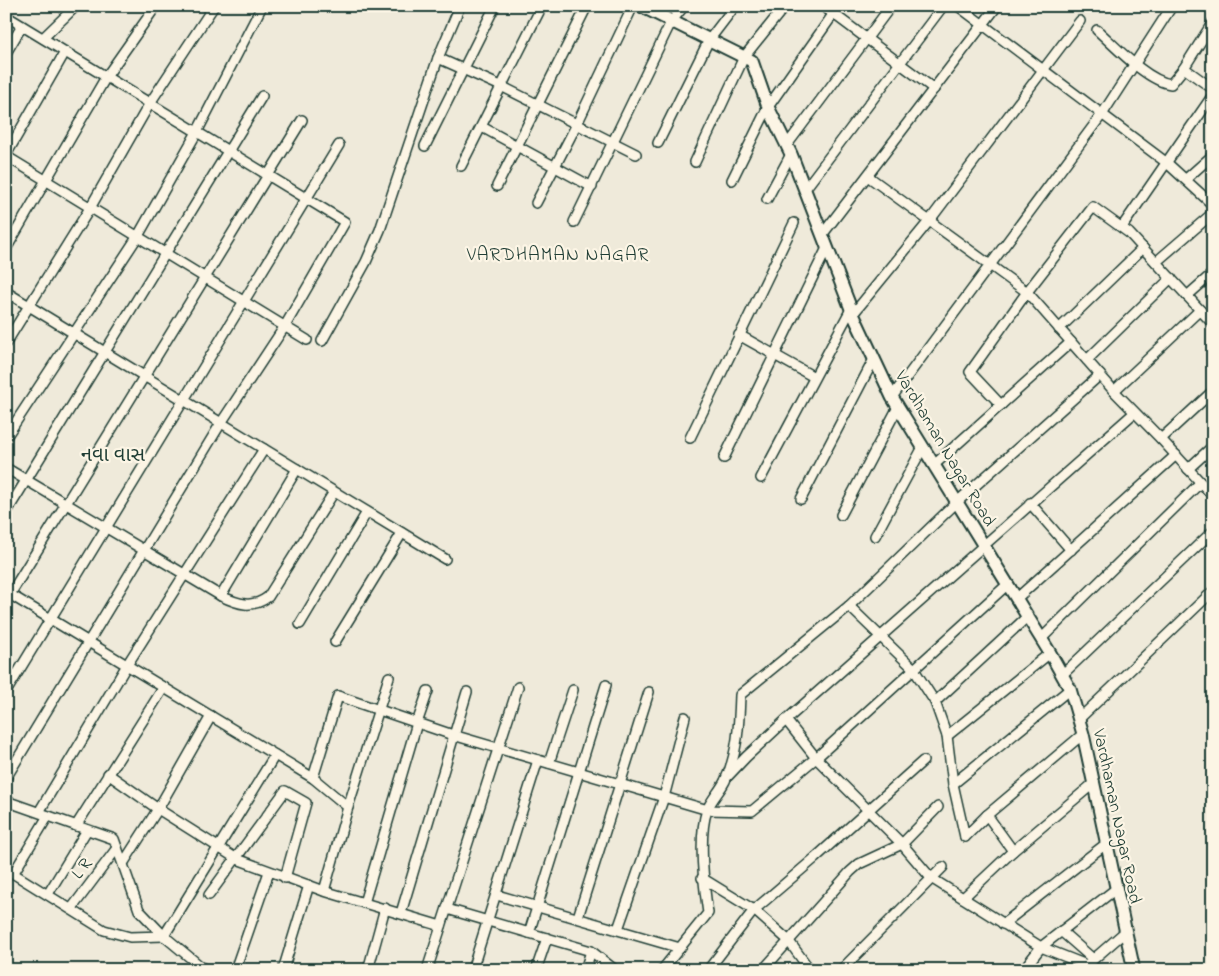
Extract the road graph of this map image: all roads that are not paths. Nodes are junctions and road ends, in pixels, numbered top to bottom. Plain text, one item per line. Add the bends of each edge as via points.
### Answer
1 (76, 6) edge
2 (156, 6) edge
3 (214, 6) edge
4 (262, 6) edge
5 (460, 6) edge
6 (495, 6) edge
7 (542, 6) edge
8 (588, 6) edge
9 (633, 6) edge
10 (641, 6) edge
11 (684, 6) edge
12 (735, 6) edge
13 (785, 6) edge
14 (823, 6) edge
15 (891, 6) edge
16 (943, 6) edge
17 (958, 6) edge
18 (997, 6) edge
19 (1172, 6) edge
20 (836, 10) edge
21 (6, 16) edge
22 (1080, 21) dead end
23 (671, 22) junction
24 (1213, 22) edge
25 (982, 24) junction
26 (22, 26) junction
27 (1097, 30) dead end
28 (43, 38) junction
29 (866, 39) junction
30 (709, 40) junction
31 (65, 52) junction
32 (6, 53) edge
33 (744, 57) junction
34 (438, 58) junction
35 (901, 64) junction
36 (1136, 64) junction
37 (1184, 68) junction
38 (464, 69) junction
39 (1042, 69) junction
40 (106, 77) junction
41 (502, 87) junction
42 (934, 89) junction
43 (1213, 89) edge
44 (1213, 95) edge
45 (262, 96) dead end
46 (150, 103) junction
47 (540, 105) junction
48 (768, 107) junction
49 (1103, 113) junction
50 (302, 120) dead end
51 (577, 124) junction
52 (482, 127) junction
53 (197, 132) junction
54 (614, 143) junction
55 (658, 143) dead end
56 (339, 145) dead end
57 (425, 146) dead end
58 (518, 148) junction
59 (789, 150) junction
60 (230, 152) junction
61 (636, 154) dead end
62 (1213, 155) edge
63 (6, 156) edge
64 (695, 162) dead end
65 (1167, 163) junction
66 (461, 166) dead end
67 (554, 169) junction
68 (269, 176) junction
69 (869, 177) junction
70 (1186, 179) junction
71 (732, 180) dead end
72 (48, 182) junction
73 (497, 186) dead end
74 (592, 187) junction
75 (805, 189) junction
76 (307, 199) junction
77 (767, 199) dead end
78 (536, 203) dead end
79 (1213, 205) edge
80 (90, 208) junction
81 (1213, 213) edge
82 (930, 220) junction
83 (574, 222) dead end
84 (794, 223) dead end
85 (1122, 227) junction
86 (822, 235) junction
87 (138, 236) junction
88 (827, 248) junction
89 (1143, 248) junction
90 (6, 250) edge
91 (166, 254) junction
92 (1156, 262) junction
93 (991, 265) junction
94 (1213, 273) edge
95 (206, 278) junction
96 (1171, 278) junction
97 (6, 292) edge
98 (1027, 292) junction
99 (1187, 296) junction
100 (243, 300) junction
101 (30, 306) junction
102 (1200, 310) junction
103 (852, 311) junction
104 (1213, 324) edge
105 (284, 326) junction
106 (1059, 329) junction
107 (75, 334) junction
108 (739, 335) junction
109 (307, 340) dead end
110 (322, 341) dead end
111 (1071, 342) junction
112 (6, 343) edge
113 (106, 353) junction
114 (775, 354) junction
115 (874, 359) junction
116 (1087, 360) junction
117 (1100, 375) junction
118 (146, 377) junction
119 (814, 377) junction
120 (1114, 391) junction
121 (1213, 391) edge
122 (184, 400) junction
123 (895, 402) junction
124 (1001, 404) junction
125 (1134, 413) junction
126 (221, 423) junction
127 (6, 437) edge
128 (690, 438) dead end
129 (1161, 439) junction
130 (1213, 446) edge
131 (923, 447) junction
132 (264, 449) junction
133 (1176, 455) junction
134 (724, 458) dead end
135 (934, 465) junction
136 (6, 468) edge
137 (297, 469) junction
138 (1188, 469) junction
139 (761, 478) dead end
140 (27, 480) junction
141 (1200, 483) junction
142 (334, 492) junction
143 (1213, 496) edge
144 (801, 499) dead end
145 (957, 502) junction
146 (1030, 503) junction
147 (66, 504) junction
148 (367, 512) junction
149 (6, 513) edge
150 (841, 515) dead end
151 (105, 527) junction
152 (1213, 531) edge
153 (402, 533) junction
154 (875, 536) dead end
155 (983, 545) junction
156 (143, 550) junction
157 (1071, 550) junction
158 (445, 559) dead end
159 (184, 575) junction
160 (1008, 584) junction
161 (1213, 591) edge
162 (8, 596) edge
163 (221, 596) junction
164 (1016, 598) junction
165 (849, 606) junction
166 (1027, 617) junction
167 (51, 619) junction
168 (300, 624) dead end
169 (882, 638) junction
170 (1041, 638) junction
171 (88, 641) junction
172 (335, 642) dead end
173 (1050, 653) junction
174 (127, 665) junction
175 (913, 668) junction
176 (1062, 675) junction
177 (389, 677) dead end
178 (606, 685) dead end
179 (164, 687) junction
180 (518, 687) dead end
181 (1070, 689) junction
182 (573, 690) dead end
183 (428, 691) dead end
184 (6, 692) edge
185 (467, 692) dead end
186 (649, 692) dead end
187 (935, 702) junction
188 (378, 710) junction
189 (210, 716) junction
190 (685, 717) dead end
191 (1079, 719) junction
192 (786, 720) junction
193 (417, 723) junction
194 (1084, 734) junction
195 (453, 735) junction
196 (947, 736) junction
197 (500, 748) junction
198 (275, 755) junction
199 (816, 758) junction
200 (538, 760) junction
201 (923, 761) dead end
202 (549, 763) junction
203 (580, 772) junction
204 (108, 774) junction
205 (6, 778) edge
206 (313, 778) junction
207 (725, 779) junction
208 (1094, 783) junction
209 (620, 784) junction
210 (953, 784) junction
211 (664, 798) junction
212 (6, 801) edge
213 (348, 807) junction
214 (938, 807) dead end
215 (158, 809) junction
216 (708, 810) junction
217 (868, 810) junction
218 (39, 812) junction
219 (48, 816) junction
220 (987, 816) junction
221 (76, 826) junction
222 (87, 830) junction
223 (1107, 843) junction
224 (902, 844) junction
225 (217, 847) junction
226 (117, 848) junction
227 (1013, 851) junction
228 (237, 859) junction
229 (124, 862) junction
230 (943, 867) dead end
231 (10, 872) edge
232 (268, 872) junction
233 (285, 878) junction
234 (702, 878) junction
235 (931, 878) junction
236 (309, 885) junction
237 (1117, 888) junction
238 (324, 891) junction
239 (48, 894) junction
240 (209, 895) dead end
241 (496, 895) junction
242 (963, 898) junction
243 (364, 903) junction
244 (537, 905) junction
245 (72, 908) junction
246 (385, 908) junction
247 (447, 909) junction
248 (754, 910) junction
249 (402, 913) junction
250 (578, 917) junction
251 (488, 921) junction
252 (1003, 924) junction
253 (441, 926) junction
254 (618, 929) junction
255 (1061, 931) junction
256 (1126, 931) junction
257 (529, 933) junction
258 (164, 936) junction
259 (547, 938) junction
260 (788, 940) junction
261 (1041, 947) junction
262 (680, 948) junction
263 (591, 950) junction
264 (1087, 965) edge
265 (205, 970) edge
266 (235, 970) edge
267 (283, 970) edge
268 (368, 970) edge
269 (433, 970) edge
270 (472, 970) edge
271 (536, 970) edge
272 (585, 970) edge
273 (615, 970) edge
274 (662, 970) edge
275 (708, 970) edge
276 (763, 970) edge
277 (810, 970) edge
278 (841, 970) edge
279 (1023, 970) edge
280 (1099, 970) edge
281 (1134, 970) edge

1 - 28 street
2 - 40 street
3 - 46 street
4 - 53 street
5 - 34 street
6 - 38 street
7 - 41 street
8 - 47 street
9 - 51 street
10 - 23 street, Vardhaman Nagar Road
11 - 23 street
12 - 30 street
13 - 33 street
14 - 20 street
15 - 29 street
16 - 35 street
17 - 25 street
18 - 25 street
19 - 36 street
20 - 29 street
20 - 48 street
21 - 26 street
22 - 39 street
23 - 30 street, Vardhaman Nagar Road
23 - 54 street
24 - 37 street
25 - 39 street
25 - 42 street
26 - 28 street
26 - 32 street
27 - 36 street
28 - 31 street
29 - 35 street
29 - 59 street
30 - 33 street, Vardhaman Nagar Road
30 - 55 street
31 - 40 street
31 - 63 street
33 - 48 street, Vardhaman Nagar Road via 752,61
33 - 64 street
34 - 38 street
34 - 110 street via 380,230
35 - 42 street
35 - 75 street
36 - 37 street via 1171,84
36 - 49 street
37 - 43 street
38 - 41 street
38 - 57 street
39 - 49 street
39 - 82 street
40 - 46 street
40 - 72 street
41 - 47 street
41 - 52 street
42 - 69 street
44 - 65 street
45 - 60 street
46 - 53 street
46 - 80 street
47 - 51 street
47 - 58 street
48 - 59 street, Vardhaman Nagar Road
48 - 71 street
49 - 65 street
49 - 93 street
50 - 68 street
51 - 54 street
51 - 67 street
52 - 58 street
52 - 66 street
53 - 60 street
53 - 87 street
54 - 61 street
54 - 74 street
56 - 76 street
58 - 67 street
58 - 73 street
59 - 75 street, Vardhaman Nagar Road
59 - 77 street
60 - 68 street
60 - 91 street
62 - 70 street
63 - 72 street
65 - 70 street
65 - 85 street
67 - 74 street
67 - 78 street
68 - 76 street
68 - 95 street
69 - 82 street
69 - 86 street
70 - 79 street
72 - 80 street
72 - 90 street
74 - 83 street
75 - 86 street, Vardhaman Nagar Road
76 - 100 street
76 - 105 street via 344,222
80 - 87 street
80 - 101 street
81 - 92 street
82 - 93 street
82 - 103 street
84 - 108 street
85 - 89 street
85 - 98 street via 1093,207
86 - 88 street, Vardhaman Nagar Road
87 - 91 street
87 - 107 street
88 - 103 street, Vardhaman Nagar Road
88 - 114 street
89 - 92 street
89 - 106 street
91 - 95 street
91 - 113 street
92 - 96 street
93 - 98 street
93 - 123 street
94 - 99 street
95 - 100 street
95 - 118 street
96 - 99 street
96 - 116 street
97 - 101 street
98 - 106 street
98 - 124 street via 970,372
99 - 102 street
100 - 105 street
100 - 122 street
101 - 107 street
101 - 112 street
102 - 104 street
102 - 120 street
103 - 115 street, Vardhaman Nagar Road
103 - 119 street
105 - 109 street
105 - 126 street
106 - 111 street
107 - 113 street
107 - 127 street
108 - 114 street
108 - 128 street
111 - 116 street
111 - 124 street
113 - 118 street
113 - 140 street
114 - 119 street
114 - 134 street
115 - 123 street, Vardhaman Nagar Road
115 - 144 street
116 - 117 street
117 - 120 street
117 - 145 street
118 - 122 street
118 - 147 street
119 - 139 street
120 - 125 street
121 - 129 street
122 - 126 street
122 - 151 street
123 - 131 street, Vardhaman Nagar Road
123 - 150 street
124 - 135 street
125 - 129 street
125 - 146 street
126 - 132 street
126 - 156 street
129 - 133 street
130 - 138 street
131 - 135 street, Vardhaman Nagar Road
131 - 154 street
132 - 137 street
132 - 159 street
133 - 138 street
133 - 157 street
135 - 145 street, Vardhaman Nagar Road
136 - 140 street
137 - 142 street
137 - 163 street
138 - 141 street
140 - 147 street
140 - 149 street
141 - 143 street
141 - 170 street
142 - 148 street
142 - 163 street via 268,597 248,605
145 - 155 street, Vardhaman Nagar Road
145 - 165 street
146 - 155 street
146 - 157 street
147 - 151 street
147 - 162 street
148 - 153 street
148 - 168 street
151 - 156 street
151 - 167 street
152 - 176 street
153 - 158 street
153 - 172 street
155 - 160 street, Vardhaman Nagar Road
155 - 169 street
156 - 159 street
156 - 171 street
157 - 164 street
159 - 163 street
159 - 174 street
160 - 164 street, Vardhaman Nagar Road
160 - 175 street
161 - 191 street
162 - 167 street
164 - 166 street, Vardhaman Nagar Road
165 - 169 street
165 - 207 street via 740,695 738,743
166 - 170 street, Vardhaman Nagar Road
166 - 187 street
167 - 171 street
167 - 184 street
169 - 175 street
169 - 192 street
170 - 173 street, Vardhaman Nagar Road
171 - 174 street
171 - 205 street
173 - 176 street, Vardhaman Nagar Road
173 - 196 street
174 - 179 street
174 - 218 street
175 - 187 street
175 - 199 street
176 - 181 street, Vardhaman Nagar Road
177 - 188 street
178 - 203 street
179 - 189 street
179 - 204 street
180 - 197 street
181 - 191 street, Vardhaman Nagar Road
181 - 210 street
182 - 202 street
183 - 193 street
185 - 195 street
186 - 209 street
187 - 196 street
188 - 193 street
188 - 206 street via 338,696
188 - 213 street
189 - 198 street
189 - 215 street
190 - 211 street
191 - 194 street, Vardhaman Nagar Road
192 - 199 street
192 - 207 street
193 - 195 street
193 - 243 street
194 - 208 street, Vardhaman Nagar Road
194 - 220 street
195 - 197 street
195 - 249 street
196 - 210 street
197 - 200 street
197 - 247 street
198 - 206 street
198 - 225 street
199 - 216 street via 752,811
199 - 217 street
200 - 202 street
200 - 241 street
201 - 217 street
202 - 203 street
203 - 209 street
203 - 244 street
204 - 215 street
204 - 221 street
206 - 213 street
207 - 216 street
208 - 223 street, Vardhaman Nagar Road
208 - 227 street
209 - 211 street
209 - 250 street
210 - 220 street via 966,837
211 - 216 street
211 - 254 street
212 - 218 street
213 - 238 street
214 - 224 street
215 - 225 street
215 - 229 street
216 - 234 street
217 - 224 street
217 - 248 street
218 - 219 street
219 - 221 street
219 - 231 street
220 - 227 street
221 - 222 street
222 - 226 street via 114,839
222 - 239 street, L R
223 - 237 street, Vardhaman Nagar Road
223 - 252 street
224 - 235 street
224 - 260 street via 859,864
225 - 228 street
225 - 258 street
226 - 229 street
226 - 245 street, L R
227 - 242 street
228 - 232 street
228 - 233 street via 285,791 306,804
228 - 240 street
229 - 258 street via 139,910
230 - 235 street
231 - 239 street
232 - 233 street
232 - 266 street
233 - 236 street
234 - 248 street
234 - 262 street via 708,913
235 - 242 street
235 - 278 street
236 - 238 street
236 - 267 street
237 - 255 street
237 - 256 street, Vardhaman Nagar Road
238 - 243 street
239 - 245 street
241 - 244 street
241 - 251 street
242 - 252 street
243 - 246 street
244 - 250 street
244 - 257 street
245 - 258 street via 104,930 118,935
246 - 249 street
246 - 268 street
247 - 251 street
247 - 253 street
248 - 260 street
248 - 275 street
249 - 253 street
250 - 254 street
251 - 257 street
251 - 270 street
252 - 261 street
253 - 269 street via 428,967
254 - 262 street
255 - 261 street
255 - 264 street
256 - 264 street
256 - 281 street, Vardhaman Nagar Road
257 - 259 street
258 - 265 street
259 - 263 street
259 - 271 street
260 - 276 street
260 - 277 street
261 - 264 street
261 - 279 street
262 - 274 street
263 - 272 street
263 - 273 street
264 - 280 street

